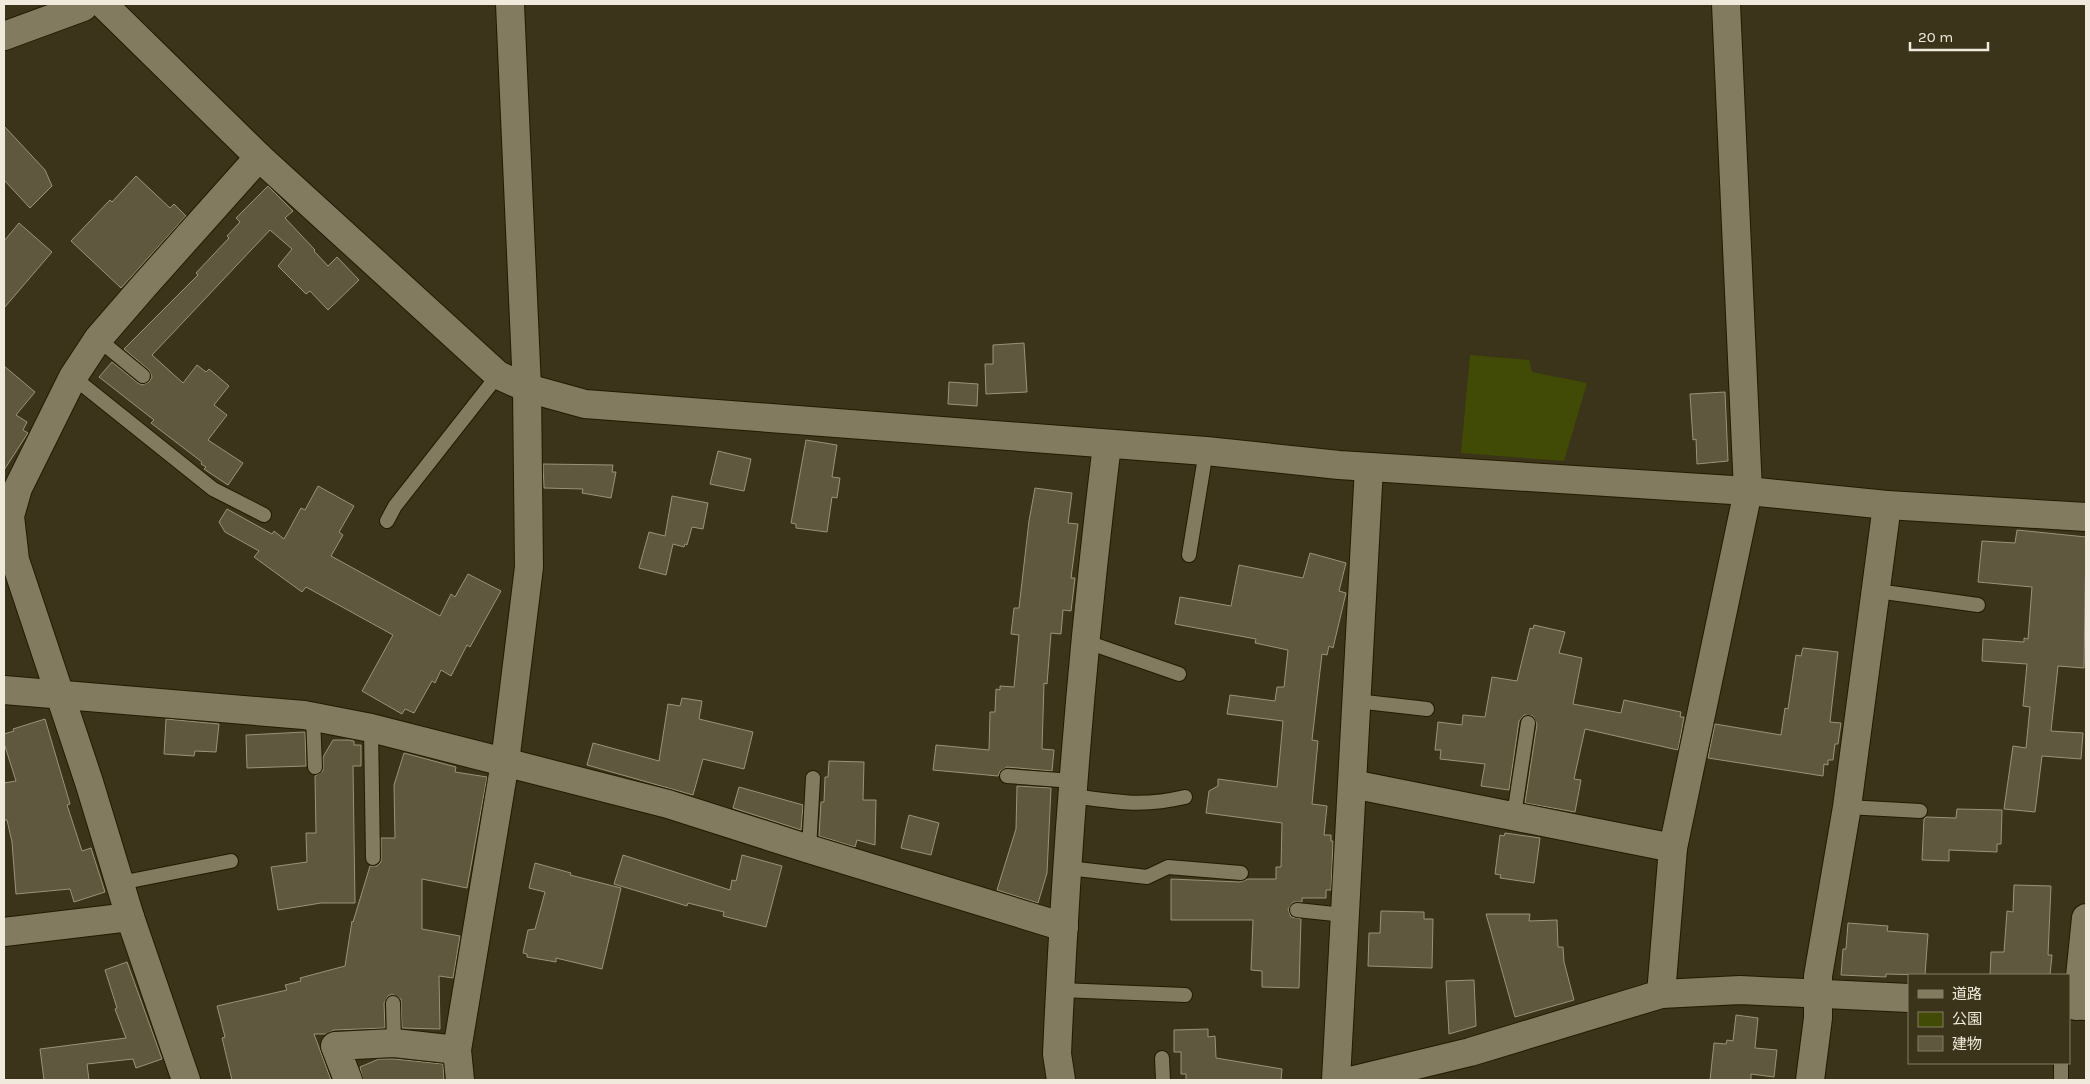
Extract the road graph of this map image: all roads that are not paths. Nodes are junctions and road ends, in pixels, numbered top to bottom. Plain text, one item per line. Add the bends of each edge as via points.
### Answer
1 (84, 4) edge
2 (104, 4) edge
3 (510, 4) edge
4 (1726, 4) edge
5 (4, 36) edge
6 (259, 157) junction
7 (98, 339) junction
8 (498, 375) junction
9 (143, 376) dead end
10 (73, 377) junction
11 (527, 388) junction
12 (1107, 445) junction
13 (1206, 451) junction
14 (1369, 466) junction
15 (1748, 491) junction
16 (1887, 504) junction
17 (264, 515) dead end
18 (7, 517) edge
19 (2086, 517) edge
20 (387, 520) dead end
21 (1189, 555) dead end
22 (1877, 591) junction
23 (1978, 605) dead end
24 (1087, 642) junction
25 (1179, 674) dead end
26 (4, 690) edge
27 (61, 694) junction
28 (1356, 701) junction
29 (1427, 709) dead end
30 (313, 717) junction
31 (1528, 723) dead end
32 (371, 728) junction
33 (505, 762) junction
34 (315, 766) dead end
35 (1007, 776) dead end
36 (813, 778) dead end
37 (1352, 784) junction
38 (1074, 789) junction
39 (1185, 798) dead end
40 (1847, 807) junction
41 (1920, 811) dead end
42 (1514, 816) junction
43 (1673, 848) junction
44 (809, 849) junction
45 (373, 858) dead end
46 (231, 862) dead end
47 (1068, 868) junction
48 (1241, 873) dead end
49 (120, 883) junction
50 (1297, 910) dead end
51 (1344, 915) junction
52 (130, 917) junction
53 (2086, 918) edge
54 (1064, 927) junction
55 (4, 932) edge
56 (1060, 990) junction
57 (1662, 994) junction
58 (1818, 994) junction
59 (1185, 995) dead end
60 (1908, 998) edge
61 (393, 1002) dead end
62 (2078, 1006) edge
63 (394, 1043) junction
64 (456, 1050) junction
65 (1162, 1058) dead end
66 (2061, 1064) edge
67 (1417, 1073) edge
68 (186, 1080) edge
69 (348, 1080) edge
70 (460, 1080) edge
71 (1061, 1080) edge
72 (1162, 1080) edge
73 (1336, 1080) edge
74 (1354, 1080) edge
75 (1810, 1080) edge
76 (2061, 1080) edge

1 - 5 street
2 - 6 street
3 - 11 street
4 - 15 street
6 - 7 street
6 - 8 street
7 - 9 lane
7 - 10 street
8 - 11 street
8 - 20 lane
10 - 17 lane via 213,489
10 - 18 street
11 - 12 street via 585,404
11 - 33 street via 529,568
12 - 13 street
12 - 24 street
13 - 14 street
13 - 21 lane
14 - 15 street
14 - 28 street
15 - 16 street
15 - 43 street
16 - 19 street
16 - 22 street
18 - 27 street via 15,560
22 - 23 lane
22 - 40 street
24 - 25 lane
24 - 38 street
26 - 27 street
27 - 30 street
27 - 49 street
28 - 29 lane
28 - 37 street
30 - 32 street
30 - 34 lane
31 - 42 lane
32 - 33 street
32 - 45 lane
33 - 44 street via 668,804
33 - 64 street
35 - 38 lane
36 - 44 lane
37 - 42 street
37 - 51 street
38 - 39 lane via 1128,804
38 - 47 street
40 - 41 lane
40 - 58 street via 1818,976
42 - 43 street
43 - 57 street
44 - 54 street
46 - 49 lane
47 - 48 lane via 1148,877 1168,867
47 - 54 street
49 - 52 street
50 - 51 lane
51 - 73 street
52 - 55 street
52 - 68 street
53 - 62 street
54 - 56 street
56 - 59 lane
56 - 71 street via 1057,1054
57 - 58 street via 1740,990
57 - 67 street via 1470,1052
58 - 60 street
58 - 75 street
61 - 63 lane
63 - 64 street
63 - 69 street via 335,1046
64 - 70 street
65 - 72 lane
66 - 76 lane
67 - 74 street

